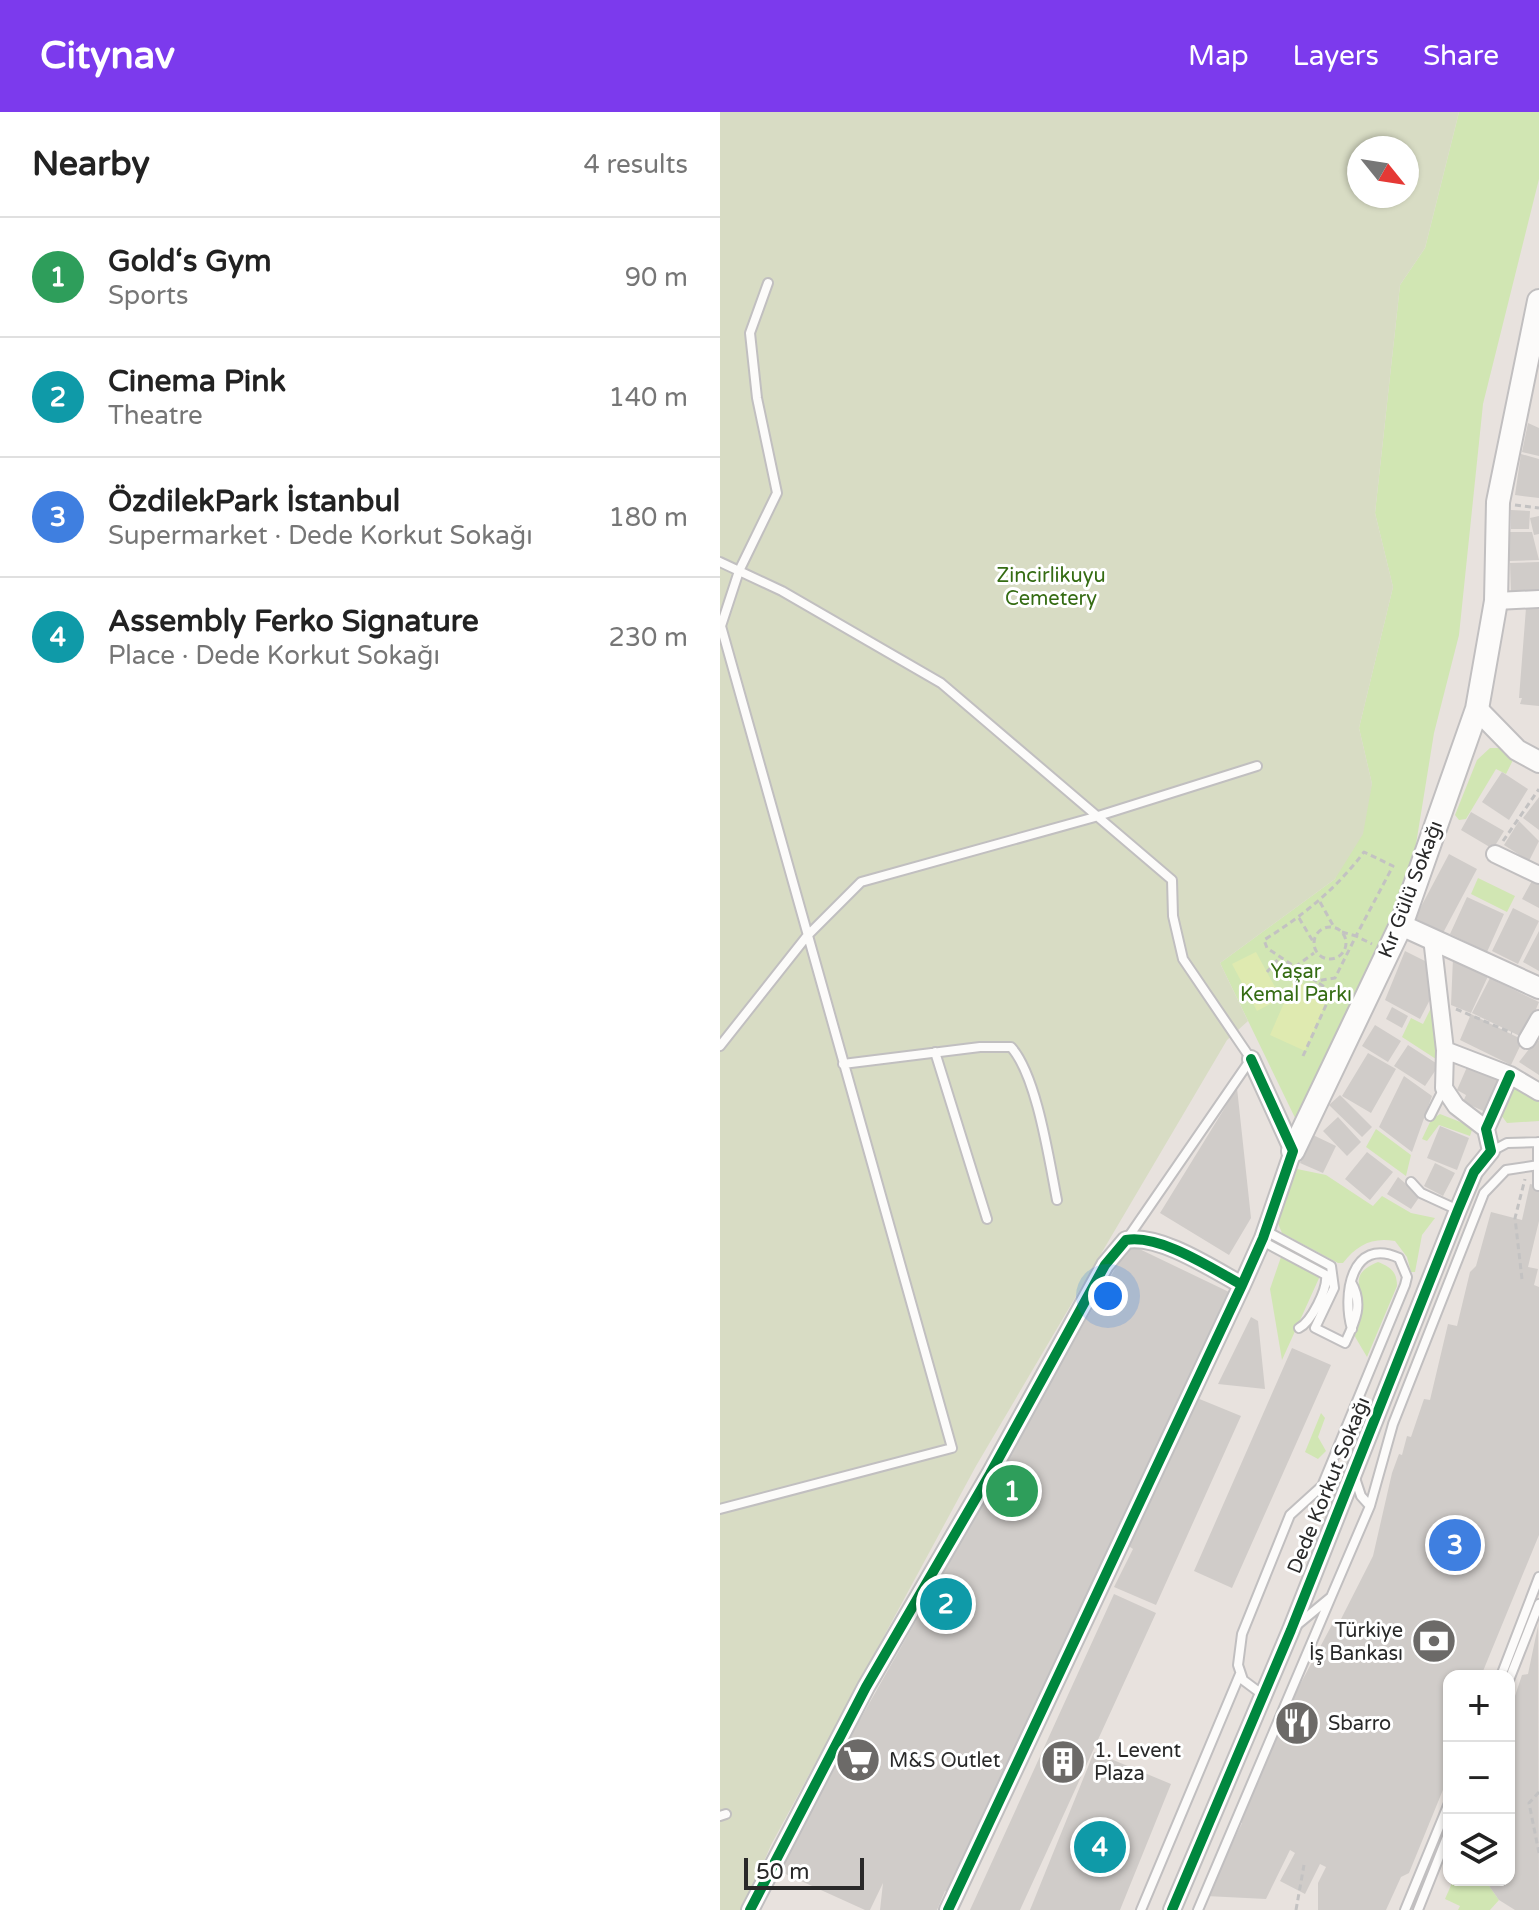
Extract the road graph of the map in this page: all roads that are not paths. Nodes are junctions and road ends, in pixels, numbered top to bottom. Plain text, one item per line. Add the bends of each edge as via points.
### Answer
1 (768, 283) dead end
2 (1539, 301) edge
3 (720, 562) edge
4 (739, 571) junction
5 (1539, 599) edge
6 (1496, 601) junction
7 (1477, 709) junction
8 (1539, 762) edge
9 (1257, 766) dead end
10 (1095, 817) junction
11 (1495, 854) road end
12 (1539, 875) edge
13 (1401, 925) junction
14 (807, 936) junction
15 (1432, 938) junction
16 (1539, 988) edge
17 (1539, 1019) edge
18 (1525, 1039) road end
19 (720, 1046) edge
20 (1445, 1050) junction
21 (935, 1052) junction
22 (1251, 1059) junction
23 (843, 1064) junction
24 (1510, 1075) junction
25 (1444, 1088) junction
26 (1539, 1092) edge
27 (1430, 1116) dead end
28 (1486, 1129) junction
29 (1538, 1142) edge
30 (1293, 1151) junction
31 (1491, 1151) junction
32 (1539, 1165) edge
33 (1411, 1182) dead end
34 (1538, 1186) edge
35 (1057, 1200) dead end
36 (1458, 1210) junction
37 (987, 1219) dead end
38 (1264, 1236) junction
39 (1126, 1240) junction
40 (1242, 1285) junction
41 (1299, 1328) dead end
42 (1386, 1333) junction
43 (1405, 1341) junction
44 (1352, 1470) junction
45 (1370, 1506) junction
46 (720, 1509) edge
47 (1539, 1577) edge
48 (1331, 1597) junction
49 (1539, 1604) edge
50 (1291, 1630) junction
51 (1323, 1640) dead end
52 (1503, 1670) edge
53 (1513, 1670) edge
54 (1241, 1673) junction
55 (1263, 1695) junction
56 (1444, 1814) edge
57 (1443, 1847) edge
58 (750, 1910) edge
59 (948, 1910) edge
60 (1141, 1910) edge
61 (1172, 1910) edge
62 (1198, 1910) edge
63 (1405, 1910) edge
64 (1418, 1910) edge

1 - 4 lane via 750,333 777,493
2 - 6 main road, Kır Gülü Sokağı via 1498,502
3 - 4 lane
4 - 10 lane via 941,683
4 - 14 lane via 721,626
5 - 6 street
6 - 7 main road, Kır Gülü Sokağı
7 - 8 street via 1517,750
7 - 13 main road, Kır Gülü Sokağı
9 - 10 lane
10 - 14 lane via 861,882
10 - 22 lane via 1172,880 1183,959
11 - 12 street
13 - 15 street
13 - 30 main road, Kır Gülü Sokağı
14 - 19 lane
14 - 23 lane
15 - 16 street
15 - 20 street
17 - 18 street
20 - 24 street
20 - 25 street
21 - 23 lane
21 - 35 lane via 1011,1047 1020,1057 1041,1122
21 - 37 lane
22 - 30 street
22 - 39 lane
23 - 46 lane via 952,1448
24 - 26 street
24 - 28 street
25 - 27 lane
25 - 28 street via 1456,1106
28 - 31 street
29 - 31 lane via 1507,1143
29 - 32 lane
30 - 38 street
31 - 36 street, Dede Korkut Sokağı via 1474,1172
32 - 34 lane
32 - 45 lane via 1506,1170 1484,1193 1393,1424
33 - 36 lane via 1421,1193
36 - 43 street, Dede Korkut Sokağı
38 - 40 street
38 - 41 lane via 1326,1275 1311,1315
38 - 42 lane via 1334,1271 1334,1288 1315,1328 1345,1343 1358,1317 1350,1281 1357,1264 1378,1253 1399,1258 1405,1285
39 - 40 street via 1144,1237
39 - 58 street via 1105,1265 866,1687
40 - 59 street
42 - 43 lane
42 - 54 lane via 1322,1486 1290,1515 1242,1634 1237,1655
43 - 44 street, Dede Korkut Sokağı
44 - 45 lane
44 - 50 street, Dede Korkut Sokağı
45 - 48 lane
47 - 52 lane
48 - 50 lane
48 - 51 lane via 1335,1601
48 - 62 lane
49 - 53 lane
50 - 55 street, Dede Korkut Sokağı
54 - 55 lane via 1251,1689
54 - 60 lane
55 - 61 street, Dede Korkut Sokağı
56 - 63 lane
57 - 64 lane

